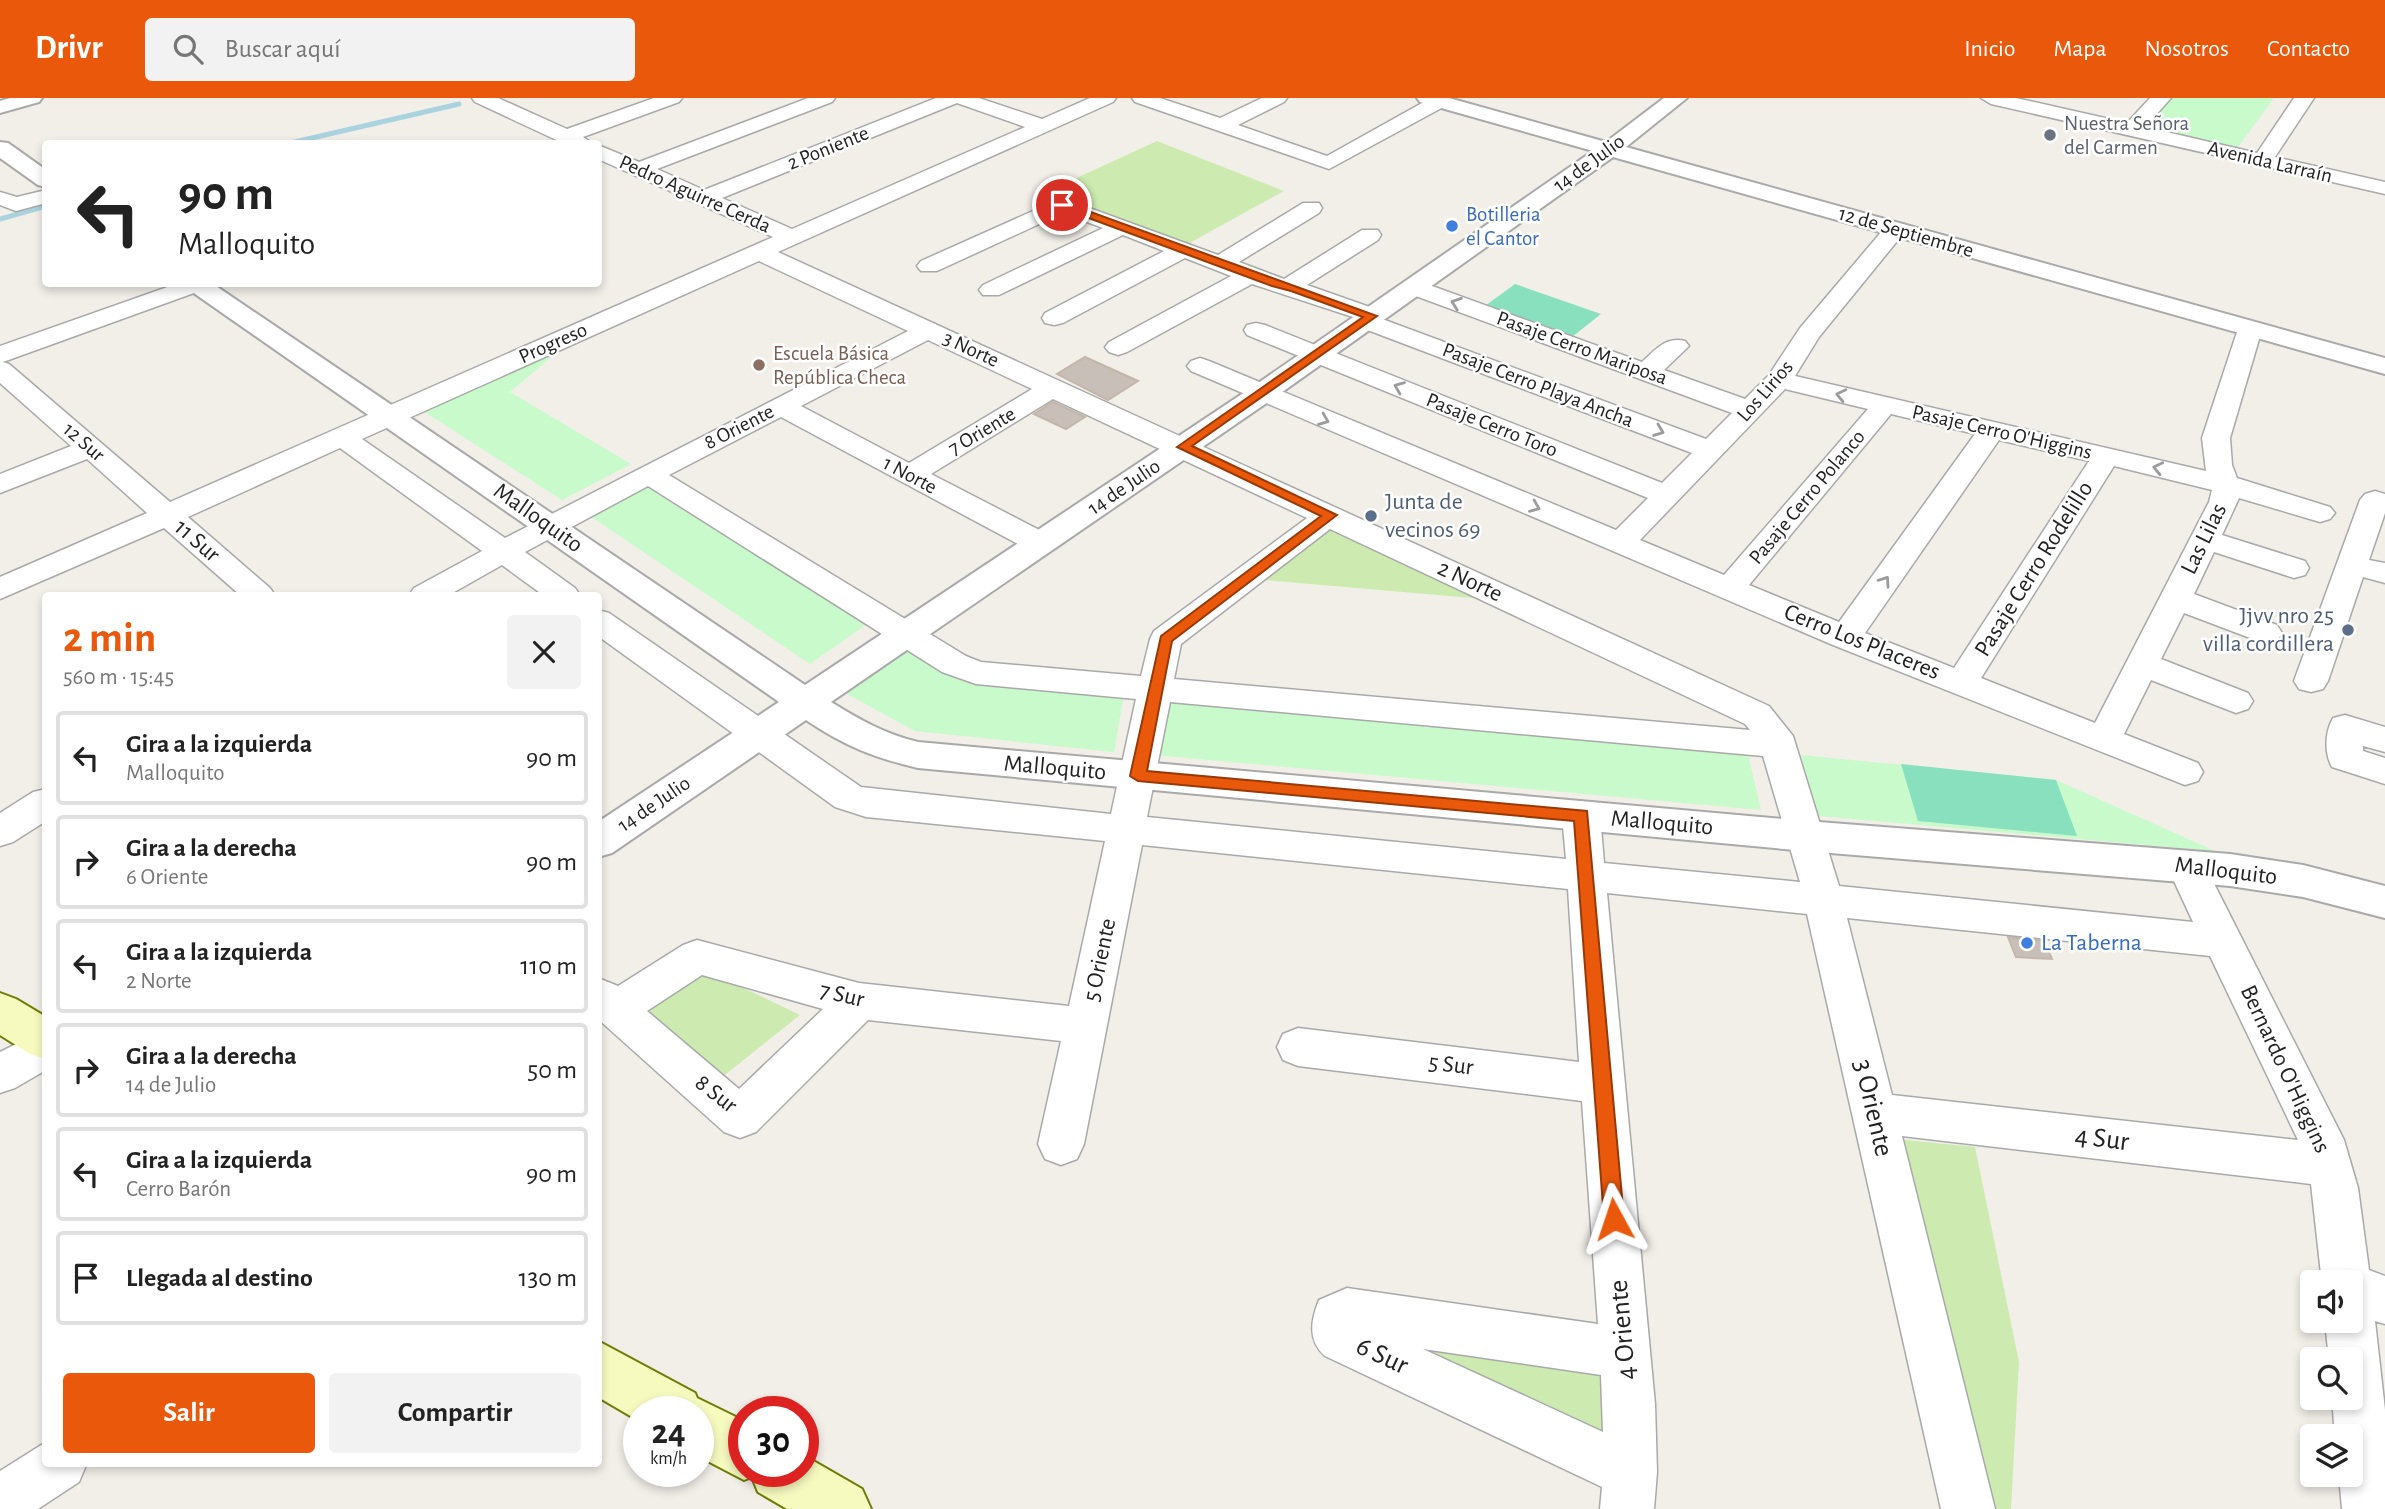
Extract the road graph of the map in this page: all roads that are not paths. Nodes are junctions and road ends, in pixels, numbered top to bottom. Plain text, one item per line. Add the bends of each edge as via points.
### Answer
1 (32, 98) edge
2 (482, 98) edge
3 (631, 98) edge
4 (672, 98) edge
5 (825, 98) edge
6 (953, 98) edge
7 (960, 98) edge
8 (1106, 98) edge
9 (1142, 98) edge
10 (1277, 98) edge
11 (1677, 98) edge
12 (1991, 98) edge
13 (2161, 98) edge
14 (2304, 98) edge
15 (1434, 100) edge
16 (650, 106) junction
17 (0, 107) edge
18 (1222, 125) junction
19 (2131, 130) junction
20 (1044, 132) junction
21 (575, 140) edge
22 (0, 148) edge
23 (1610, 149) junction
24 (602, 153) edge
25 (967, 160) junction
26 (2262, 160) junction
27 (639, 169) junction
28 (999, 172) dead end
29 (42, 177) edge
30 (2385, 188) edge
31 (42, 197) edge
32 (0, 198) edge
33 (704, 198) junction
34 (1311, 208) dead end
35 (1122, 227) junction
36 (1896, 229) junction
37 (1370, 235) dead end
38 (791, 237) junction
39 (1183, 250) junction
40 (759, 252) junction
41 (1220, 264) junction
42 (929, 266) dead end
43 (1250, 275) junction
44 (189, 287) edge
45 (201, 287) edge
46 (1291, 287) junction
47 (992, 290) dead end
48 (1408, 290) junction
49 (1054, 318) dead end
50 (1368, 318) junction
51 (2249, 329) junction
52 (929, 330) junction
53 (1256, 330) dead end
54 (1676, 345) dead end
55 (1118, 347) dead end
56 (0, 355) edge
57 (1317, 355) junction
58 (1200, 366) dead end
59 (2385, 366) edge
60 (0, 369) edge
61 (1645, 372) junction
62 (1779, 380) junction
63 (1054, 387) junction
64 (1261, 394) junction
65 (1885, 405) junction
66 (780, 406) junction
67 (1750, 410) junction
68 (390, 416) junction
69 (1992, 429) junction
70 (342, 437) junction
71 (1183, 447) junction
72 (90, 448) junction
73 (1711, 450) junction
74 (2106, 456) junction
75 (648, 474) junction
76 (909, 475) junction
77 (0, 484) edge
78 (2225, 484) junction
79 (1666, 495) junction
80 (2375, 500) dead end
81 (2320, 513) dead end
82 (167, 514) junction
83 (1330, 515) junction
84 (550, 526) junction
85 (2205, 539) junction
86 (1621, 542) junction
87 (1040, 544) junction
88 (504, 552) junction
89 (2352, 565) junction
90 (2294, 568) dead end
91 (2385, 573) edge
92 (1730, 588) junction
93 (0, 589) edge
94 (256, 592) edge
95 (431, 592) edge
96 (560, 592) edge
97 (2175, 598) junction
98 (602, 623) edge
99 (2266, 633) dead end
100 (906, 634) junction
101 (1845, 637) junction
102 (2142, 663) junction
103 (2311, 681) dead end
104 (1962, 682) junction
105 (1155, 690) junction
106 (2236, 701) dead end
107 (805, 702) junction
108 (1768, 730) junction
109 (759, 734) junction
110 (2105, 738) junction
111 (2385, 740) edge
112 (2385, 771) edge
113 (2185, 772) dead end
114 (1138, 776) junction
115 (42, 805) edge
116 (1581, 816) junction
117 (1126, 830) junction
118 (0, 832) edge
119 (1806, 836) junction
120 (602, 839) edge
121 (2186, 866) junction
122 (1586, 876) junction
123 (1823, 901) junction
124 (2385, 902) edge
125 (2224, 941) junction
126 (607, 1001) edge
127 (859, 1001) junction
128 (0, 1012) edge
129 (1086, 1026) junction
130 (42, 1038) edge
131 (1298, 1047) dead end
132 (42, 1049) edge
133 (0, 1074) edge
134 (1603, 1084) junction
135 (1874, 1113) junction
136 (1061, 1144) dead end
137 (2330, 1166) junction
138 (2345, 1270) edge
139 (2363, 1292) edge
140 (2385, 1300) edge
141 (2351, 1333) edge
142 (1625, 1353) junction
143 (602, 1369) edge
144 (648, 1396) edge
145 (52, 1467) edge
146 (804, 1487) edge
147 (1628, 1491) edge
148 (5, 1492) edge
149 (842, 1509) edge
150 (1968, 1509) edge
151 (2369, 1509) edge

1 - 17 street
2 - 21 street
3 - 16 street
4 - 16 street
5 - 27 street
6 - 33 street, 2 Poniente
7 - 20 street
8 - 20 street, Progreso
9 - 18 street
10 - 18 street
11 - 23 street, 14 de Julio
12 - 19 street, Avenida Larraín
13 - 19 street
14 - 26 street
15 - 18 street via 1329,163
15 - 23 street, 12 de Septiembre
16 - 21 street
19 - 26 street, Avenida Larraín
20 - 25 street, Progreso
22 - 29 street
23 - 36 street, 12 de Septiembre
23 - 48 street, 14 de Julio
24 - 27 street, Pedro Aguirre Cerda
25 - 28 street
25 - 38 street, Progreso via 917,191 852,220
26 - 30 street, Avenida Larraín
27 - 33 street, Pedro Aguirre Cerda
31 - 32 street via 16,204
33 - 38 street, Pedro Aguirre Cerda
34 - 41 street
35 - 39 street
35 - 42 street via 1062,205
35 - 47 street
36 - 51 street, 12 de Septiembre
36 - 62 street, Los Lirios via 1810,333
37 - 46 street
38 - 40 street, Progreso
39 - 41 street
39 - 49 street
40 - 52 street, 3 Norte
40 - 68 street, Progreso
41 - 43 street
43 - 46 street
43 - 55 street
44 - 56 street
45 - 68 street, Malloquito
46 - 48 street, Pasaje Cerro Mariposa
46 - 50 street, Pasaje Cerro Playa Ancha
48 - 50 street, 14 de Julio
61 -> 48 street, Pasaje Cerro Mariposa
50 - 57 street, 14 de Julio
50 -> 73 street, Pasaje Cerro Playa Ancha
51 - 59 street, 12 de Septiembre
51 - 78 street, Las Lilas via 2216,438
52 - 63 street, 3 Norte
52 - 66 street, 8 Oriente
53 - 57 street, Pasaje Cerro Toro
54 - 61 street
57 - 64 street, 14 de Julio
79 -> 57 street, Pasaje Cerro Toro
58 - 64 street, Cerro Los Placeres
60 - 72 street, 12 Sur
61 - 67 street, Pasaje Cerro Mariposa
65 -> 62 street, Pasaje Cerro O'Higgins
62 - 67 street, Los Lirios
63 - 71 street, 3 Norte
63 - 76 street, 7 Oriente
64 - 71 street, 14 de Julio
64 -> 86 street, Cerro Los Placeres
65 - 69 street, Pasaje Cerro O'Higgins
65 - 92 street, Pasaje Cerro Polanco
66 - 75 street, 8 Oriente
66 - 76 street, 1 Norte
67 - 73 street, Los Lirios
68 - 70 street, Progreso
68 - 84 street, Malloquito
69 - 74 street, Pasaje Cerro O'Higgins
101 -> 69 street
70 - 82 street, Progreso
70 - 88 street
71 - 83 street, 2 Norte
71 - 87 street, 14 de Julio
72 - 77 street
72 - 82 street, 12 Sur
73 - 79 street, Los Lirios
78 -> 74 street, Pasaje Cerro O'Higgins
74 - 104 street, Pasaje Cerro Rodelillo
75 - 84 street, 8 Oriente
75 - 100 street
76 - 87 street, 1 Norte
78 - 81 street, Pasaje Cerro O'Higgins
78 - 85 street, Las Lilas via 2226,496
79 - 86 street, Los Lirios
80 - 89 street
82 - 93 street, Progreso
82 - 94 street, 11 Sur
83 - 105 street, 5 Oriente via 1166,639
83 - 108 street, 2 Norte
84 - 88 street, 8 Oriente
84 - 107 street, Malloquito
85 - 90 street
85 - 97 street, Las Lilas
86 - 92 street, Cerro Los Placeres
87 - 100 street, 14 de Julio
88 - 95 street, 8 Oriente
88 - 96 street
89 - 91 street
89 - 103 street
92 - 101 street, Cerro Los Placeres
97 - 99 street
97 - 102 street, Las Lilas
98 - 109 street
100 - 105 street via 954,664 989,676
100 - 107 street, 14 de Julio
101 - 104 street, Cerro Los Placeres
102 - 106 street
102 - 110 street, Las Lilas
104 - 110 street, Cerro Los Placeres
105 - 108 street
105 - 114 street, 5 Oriente
107 - 109 street, 14 de Julio
107 - 114 street, Malloquito via 881,746 918,755
108 - 119 street, 3 Oriente
109 - 117 street via 848,797 866,803
109 - 120 street, 14 de Julio
110 - 113 street, Cerro Los Placeres
111 - 112 street via 2344,727 2345,758
114 - 116 street, Malloquito
114 - 117 street, 5 Oriente
115 - 118 street
116 - 119 street, Malloquito
116 - 122 street, 4 Oriente
117 - 122 street
117 - 129 street, 5 Oriente
119 - 121 street, Malloquito
119 - 123 street, 3 Oriente
121 - 124 street, Malloquito via 2303,881
121 - 125 street, Bernardo O'Higgins
122 - 123 street
122 - 134 street, 4 Oriente
123 - 125 street
123 - 135 street, 3 Oriente
125 - 137 street, Bernardo O'Higgins via 2311,1116
126 - 127 street, 7 Sur via 697,957
126 - 127 street, 8 Sur via 740,1118
127 - 129 street, 7 Sur
128 - 130 main road
129 - 136 street, 5 Oriente
131 - 134 street, 5 Sur
132 - 133 street
134 - 142 street, 4 Oriente
135 - 137 street, 4 Sur
135 - 150 street, 3 Oriente
137 - 138 street, Bernardo O'Higgins
139 - 140 street
141 - 151 street
142 - 147 street, 4 Oriente
142 - 147 street, 6 Sur via 1347,1313 1335,1323 1343,1338
143 - 144 main road
145 - 148 street
146 - 149 main road

